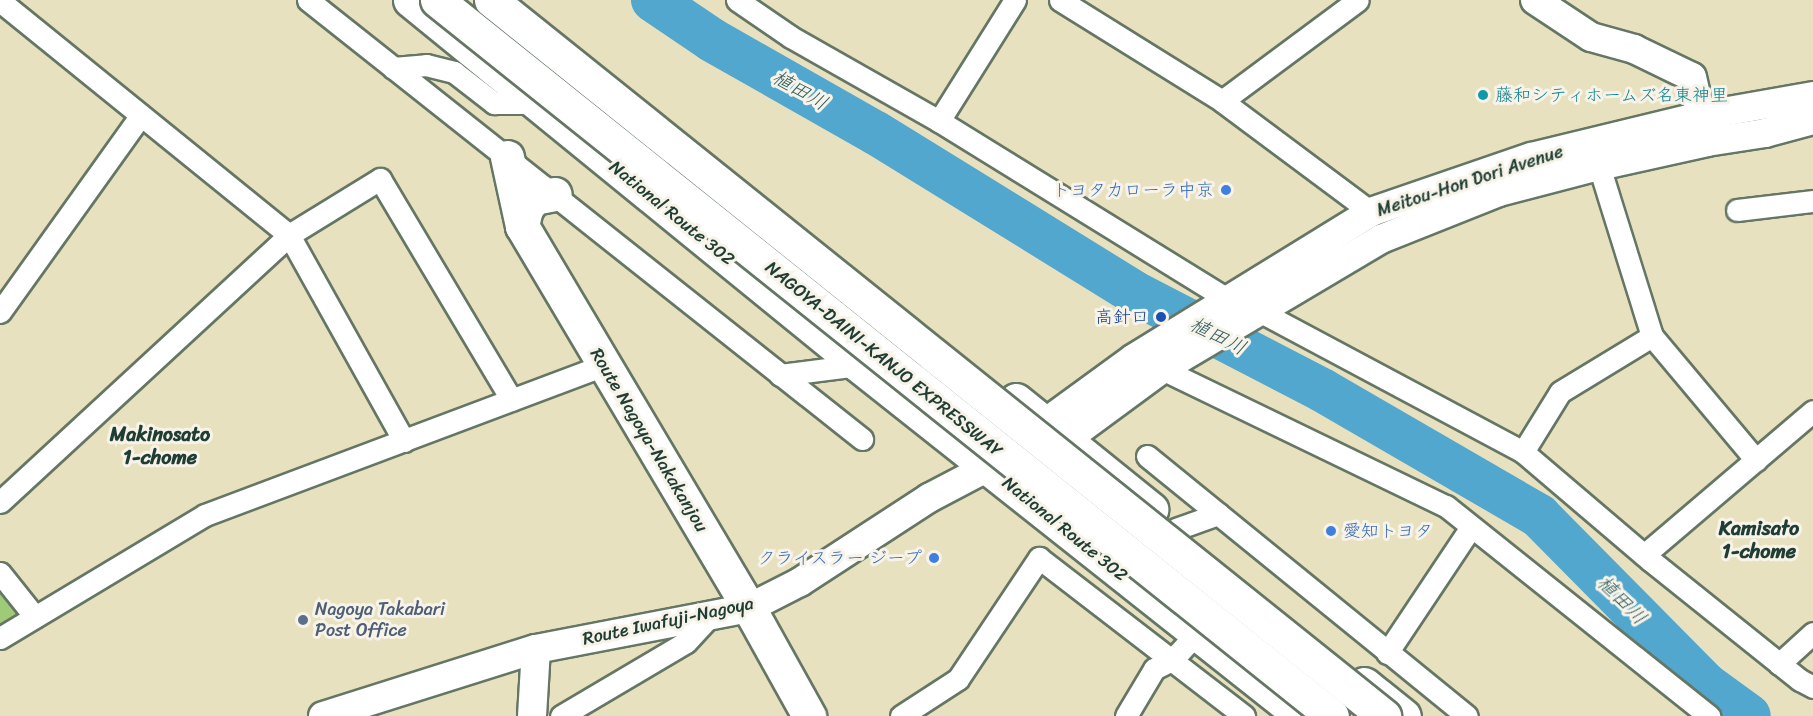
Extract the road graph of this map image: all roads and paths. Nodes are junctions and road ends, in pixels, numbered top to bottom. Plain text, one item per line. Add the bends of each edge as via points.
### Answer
1 (308, 0) edge
2 (410, 0) edge
3 (437, 0) edge
4 (491, 0) edge
5 (515, 0) edge
6 (737, 0) edge
7 (1015, 0) edge
8 (1060, 0) edge
9 (1359, 0) edge
10 (1535, 0) edge
11 (0, 2) edge
12 (393, 68) junction
13 (1813, 96) edge
14 (1222, 101) junction
15 (536, 103) junction
16 (141, 115) junction
17 (1813, 120) edge
18 (939, 121) junction
19 (1703, 129) junction
20 (507, 157) junction
21 (1599, 166) junction
22 (555, 194) junction
23 (1813, 201) edge
24 (1737, 210) dead end
25 (1371, 212) junction
26 (522, 226) junction
27 (289, 235) junction
28 (1229, 300) junction
29 (1259, 311) junction
30 (0, 312) edge
31 (1652, 336) junction
32 (605, 365) junction
33 (858, 365) junction
34 (1162, 369) junction
35 (780, 375) junction
36 (512, 400) junction
37 (1813, 411) edge
38 (1055, 431) junction
39 (862, 439) dead end
40 (404, 441) junction
41 (1522, 452) junction
42 (1147, 456) dead end
43 (1756, 460) junction
44 (988, 467) junction
45 (0, 502) edge
46 (1218, 514) junction
47 (1471, 527) junction
48 (1176, 529) junction
49 (1644, 555) junction
50 (0, 573) edge
51 (749, 608) junction
52 (712, 614) junction
53 (35, 617) junction
54 (1813, 633) edge
55 (1196, 634) junction
56 (0, 638) edge
57 (536, 649) junction
58 (1387, 653) junction
59 (1172, 660) junction
60 (1779, 664) junction
61 (1813, 687) edge
62 (323, 716) edge
63 (532, 716) edge
64 (561, 716) edge
65 (809, 716) edge
66 (901, 716) edge
67 (1126, 716) edge
68 (1244, 716) edge
69 (1301, 716) edge
70 (1332, 716) edge
71 (1384, 716) edge
72 (1404, 716) edge
73 (1467, 716) edge
74 (1709, 716) edge

1 - 12 street
2 - 15 main road, National Route 302
3 - 70 main road, NAGOYA-DAINI-KANJO EXPRESSWAY, bridge
4 - 71 main road, NAGOYA-DAINI-KANJO EXPRESSWAY, bridge
5 - 38 main road
6 - 18 street via 791,37
7 - 18 street
8 - 14 street
9 - 14 street
10 - 19 main road via 1591,37 1634,49 1692,76
11 - 16 street
12 - 15 street via 426,65 454,72 494,103
12 - 20 street
13 - 19 main road, Meitou-Hon Dori Avenue
14 - 25 street
15 - 33 main road, National Route 302
16 - 27 street
16 - 30 street
17 - 19 main road, Meitou-Hon Dori Avenue via 1765,134
18 - 28 street
19 - 21 main road, Meitou-Hon Dori Avenue
19 - 25 main road, Meitou-Hon Dori Avenue via 1531,157
20 - 22 street
20 - 26 main road, Route Nagoya-Nakakanjou
21 - 29 main road, Meitou-Hon Dori Avenue via 1499,192 1381,239
21 - 31 street
22 - 26 main road via 534,198 526,209
22 - 35 street
23 - 24 street
25 - 28 main road, Meitou-Hon Dori Avenue
26 - 32 main road, Route Nagoya-Nakakanjou
27 - 36 street via 380,179
27 - 40 street
27 - 45 street
28 - 38 main road, Meitou-Hon Dori Avenue via 1134,358
29 - 34 main road, Meitou-Hon Dori Avenue
29 - 41 street
31 - 41 street via 1560,392
31 - 43 street
32 - 36 street
32 - 51 main road, Route Nagoya-Nakakanjou
33 - 35 street
33 - 44 main road, National Route 302
34 - 38 main road, Meitou-Hon Dori Avenue
34 - 47 street via 1446,506
35 - 39 street
36 - 40 street
37 - 43 street
38 - 44 main road, Meitou-Hon Dori Avenue
38 - 48 main road
40 - 53 street via 205,515
41 - 49 street
42 - 46 street
43 - 49 street
44 - 51 main road, Route Iwafuji-Nagoya via 928,498 800,582
44 - 55 main road, National Route 302
46 - 48 street
46 - 58 street
47 - 58 street
47 - 74 street
48 - 72 main road
49 - 60 street
50 - 53 street
51 - 52 main road, Route Iwafuji-Nagoya
51 - 65 main road, Route Nagoya-Nakakanjou
52 - 57 main road, Route Iwafuji-Nagoya
52 - 64 street via 686,642
53 - 56 street
54 - 60 street
55 - 59 street
55 - 69 main road, National Route 302
57 - 62 main road, Route Iwafuji-Nagoya
57 - 63 main road
58 - 73 street
59 - 66 street via 1040,558 958,679
59 - 67 street via 1154,669
59 - 68 street
60 - 61 street

